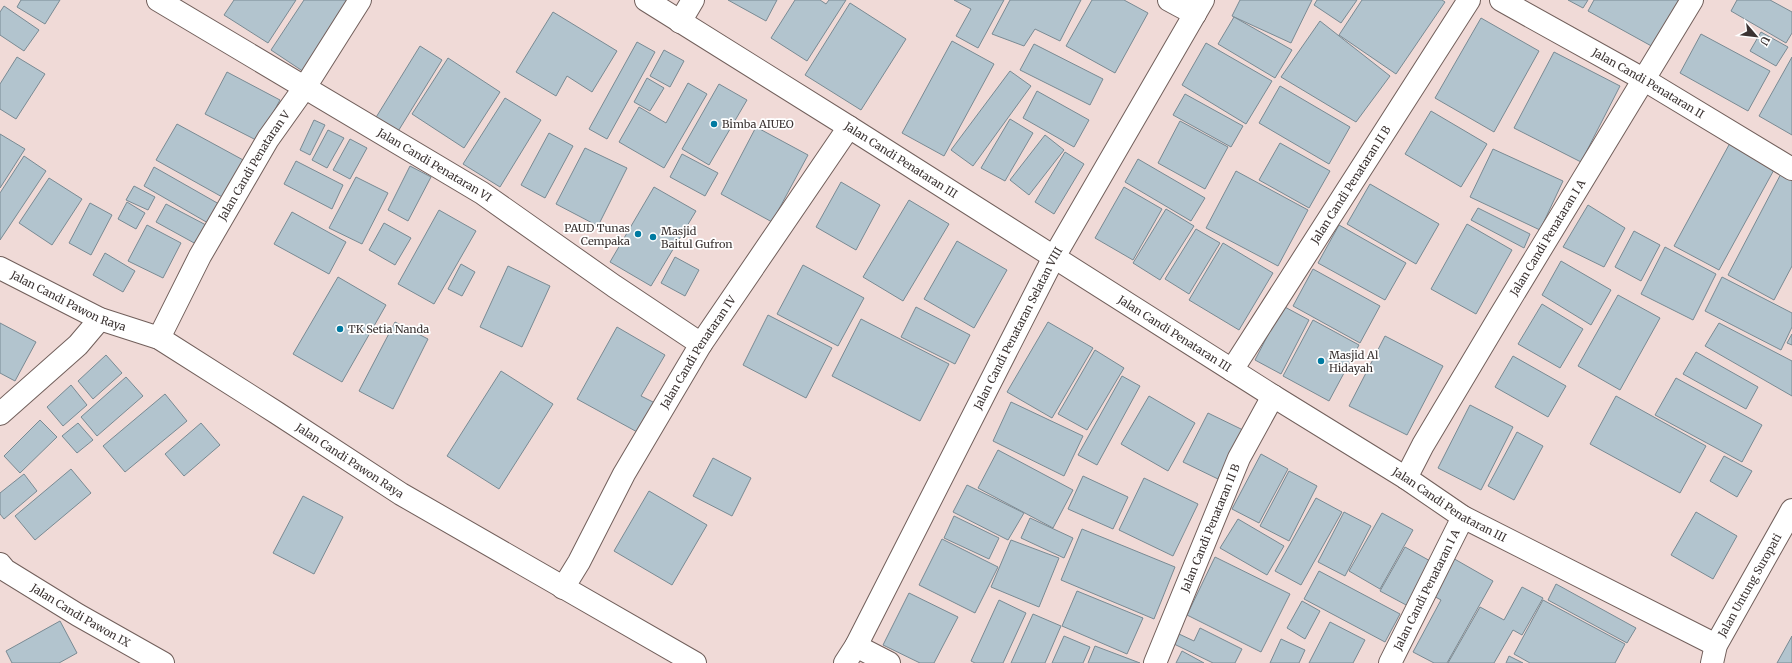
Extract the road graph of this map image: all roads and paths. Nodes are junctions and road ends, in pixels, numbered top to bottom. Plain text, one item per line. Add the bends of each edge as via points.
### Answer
1 (158, 0) edge
2 (360, 0) edge
3 (646, 0) edge
4 (693, 0) edge
5 (1169, 0) edge
6 (1469, 0) edge
7 (1502, 0) edge
8 (1692, 0) edge
9 (1199, 7) edge
10 (680, 22) junction
11 (1643, 79) junction
12 (304, 87) junction
13 (849, 127) junction
14 (1792, 169) edge
15 (1054, 257) junction
16 (0, 268) edge
17 (100, 319) junction
18 (159, 338) junction
19 (701, 344) junction
20 (1232, 370) junction
21 (1272, 396) junction
22 (0, 414) edge
23 (1406, 478) junction
24 (1792, 510) edge
25 (1463, 516) junction
26 (2, 569) edge
27 (562, 588) junction
28 (1714, 654) edge
29 (851, 655) edge
30 (163, 663) edge
31 (695, 663) edge
32 (888, 663) edge
33 (1154, 663) edge
34 (1390, 663) edge

1 - 12 street, Jalan Candi Penataran VI
2 - 12 street, Jalan Candi Penataran V
3 - 10 street, Jalan Candi Penataran III
4 - 10 street
5 - 9 street
6 - 20 street, Jalan Candi Penataran II B
7 - 11 street, Jalan Candi Penataran II
8 - 11 street, Jalan Candi Penataran I A
9 - 15 street, Jalan Candi Penataran Selatan VIII
10 - 13 street, Jalan Candi Penataran III
11 - 14 street, Jalan Candi Penataran II
11 - 23 street, Jalan Candi Penataran I A via 1427,438
12 - 18 street, Jalan Candi Penataran V via 268,139 200,256
12 - 19 street, Jalan Candi Penataran VI via 482,193
13 - 15 street, Jalan Candi Penataran III
13 - 19 street, Jalan Candi Penataran IV
15 - 20 street, Jalan Candi Penataran III
15 - 29 street, Jalan Candi Penataran Selatan VIII
16 - 17 street, Jalan Candi Pawon Raya
17 - 18 street, Jalan Candi Pawon Raya
17 - 22 street via 78,345
18 - 27 street, Jalan Candi Pawon Raya via 401,494
19 - 27 street, Jalan Candi Penataran IV via 624,474 579,562
20 - 21 street, Jalan Candi Penataran III
21 - 23 street, Jalan Candi Penataran III
21 - 33 street, Jalan Candi Penataran II B via 1239,458
23 - 25 street, Jalan Candi Penataran III
24 - 28 street, Jalan Untung Suropati
25 - 28 street, Jalan Candi Penataran III
25 - 34 street, Jalan Candi Penataran I A
26 - 30 street, Jalan Candi Pawon IX
27 - 31 street, Jalan Candi Pawon Raya
29 - 32 street

